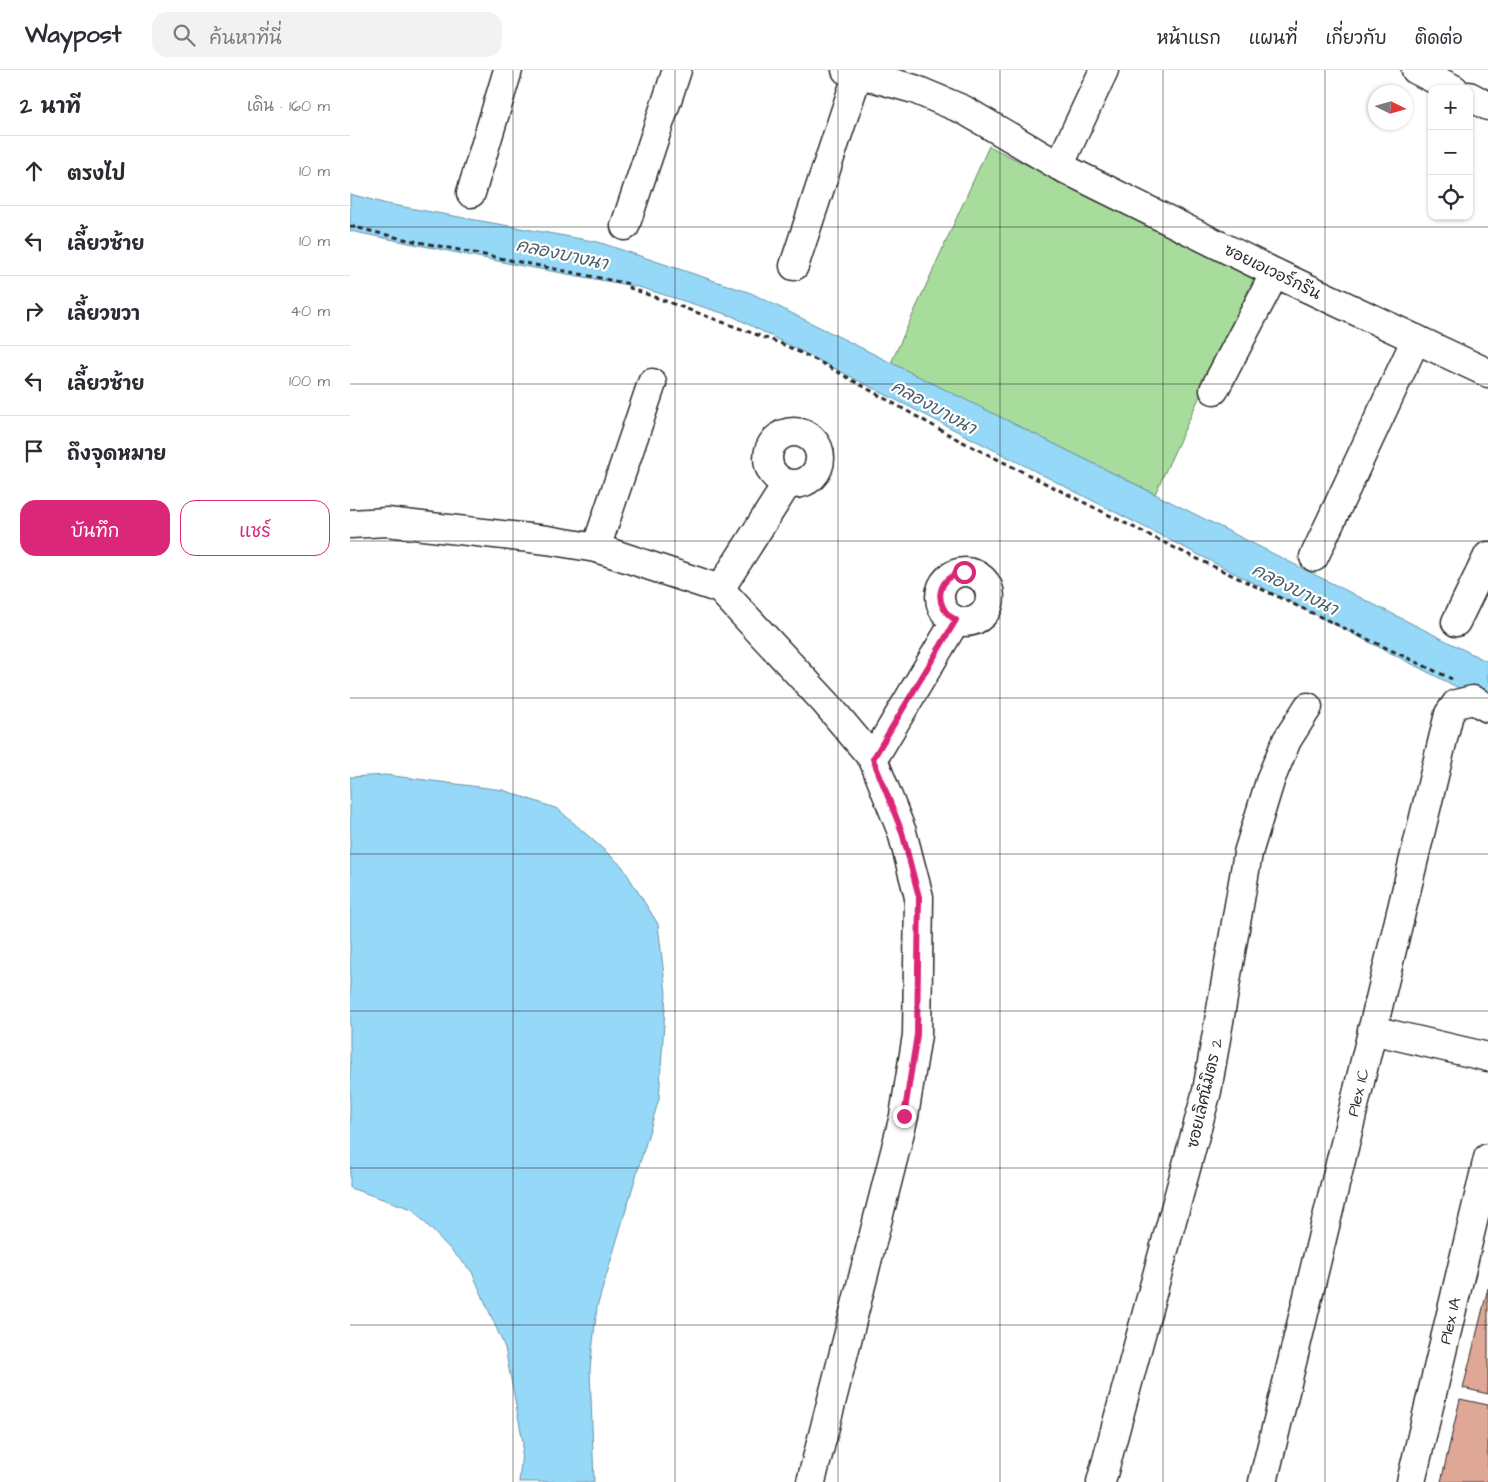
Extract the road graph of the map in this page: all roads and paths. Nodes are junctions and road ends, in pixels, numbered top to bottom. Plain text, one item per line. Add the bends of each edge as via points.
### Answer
1 (508, 70) edge
2 (677, 70) edge
3 (1104, 70) edge
4 (1416, 70) edge
5 (852, 72) edge
6 (1446, 85) edge
7 (1473, 98) edge
8 (1488, 106) edge
9 (1059, 166) junction
10 (471, 193) dead end
11 (350, 226) edge
12 (625, 226) dead end
13 (794, 266) dead end
14 (1274, 272) junction
15 (1416, 339) junction
16 (1488, 373) edge
17 (652, 383) dead end
18 (1214, 390) dead end
19 (788, 484) dead end
20 (350, 524) edge
21 (596, 548) junction
22 (1488, 556) edge
23 (1314, 557) dead end
24 (720, 589) junction
25 (956, 620) dead end
26 (1456, 622) dead end
27 (1456, 693) junction
28 (1308, 707) dead end
29 (1488, 708) edge
30 (873, 759) junction
31 (1372, 1030) junction
32 (1488, 1058) edge
33 (1488, 1158) edge
34 (811, 1482) edge
35 (1101, 1482) edge
36 (1263, 1482) edge
37 (1411, 1482) edge

1 - 10 street
2 - 12 street
3 - 9 street
4 - 6 street
5 - 9 street, ซอยเอเวอร์กรีน via 914,89 964,110
5 - 13 street
7 - 8 street
9 - 14 street, ซอยเอเวอร์กรีน
11 - 27 path via 630,284 630,288 782,344 956,438
14 - 15 street, ซอยเอเวอร์กรีน
14 - 18 street
15 - 16 street, ซอยเอเวอร์กรีน
15 - 23 street
17 - 21 street
19 - 24 street
20 - 21 street via 387,522
21 - 24 street
22 - 26 street
24 - 30 street
25 - 30 street
27 - 29 street
27 - 31 street, Plex 1C
28 - 35 street, ซอยเลิศนิมิตร 2 via 1271,778 1248,853 1207,1091
30 - 34 street via 902,832 919,897 917,1035 904,1116
31 - 32 street
31 - 36 street, Plex 1C
33 - 37 street, Plex 1A

